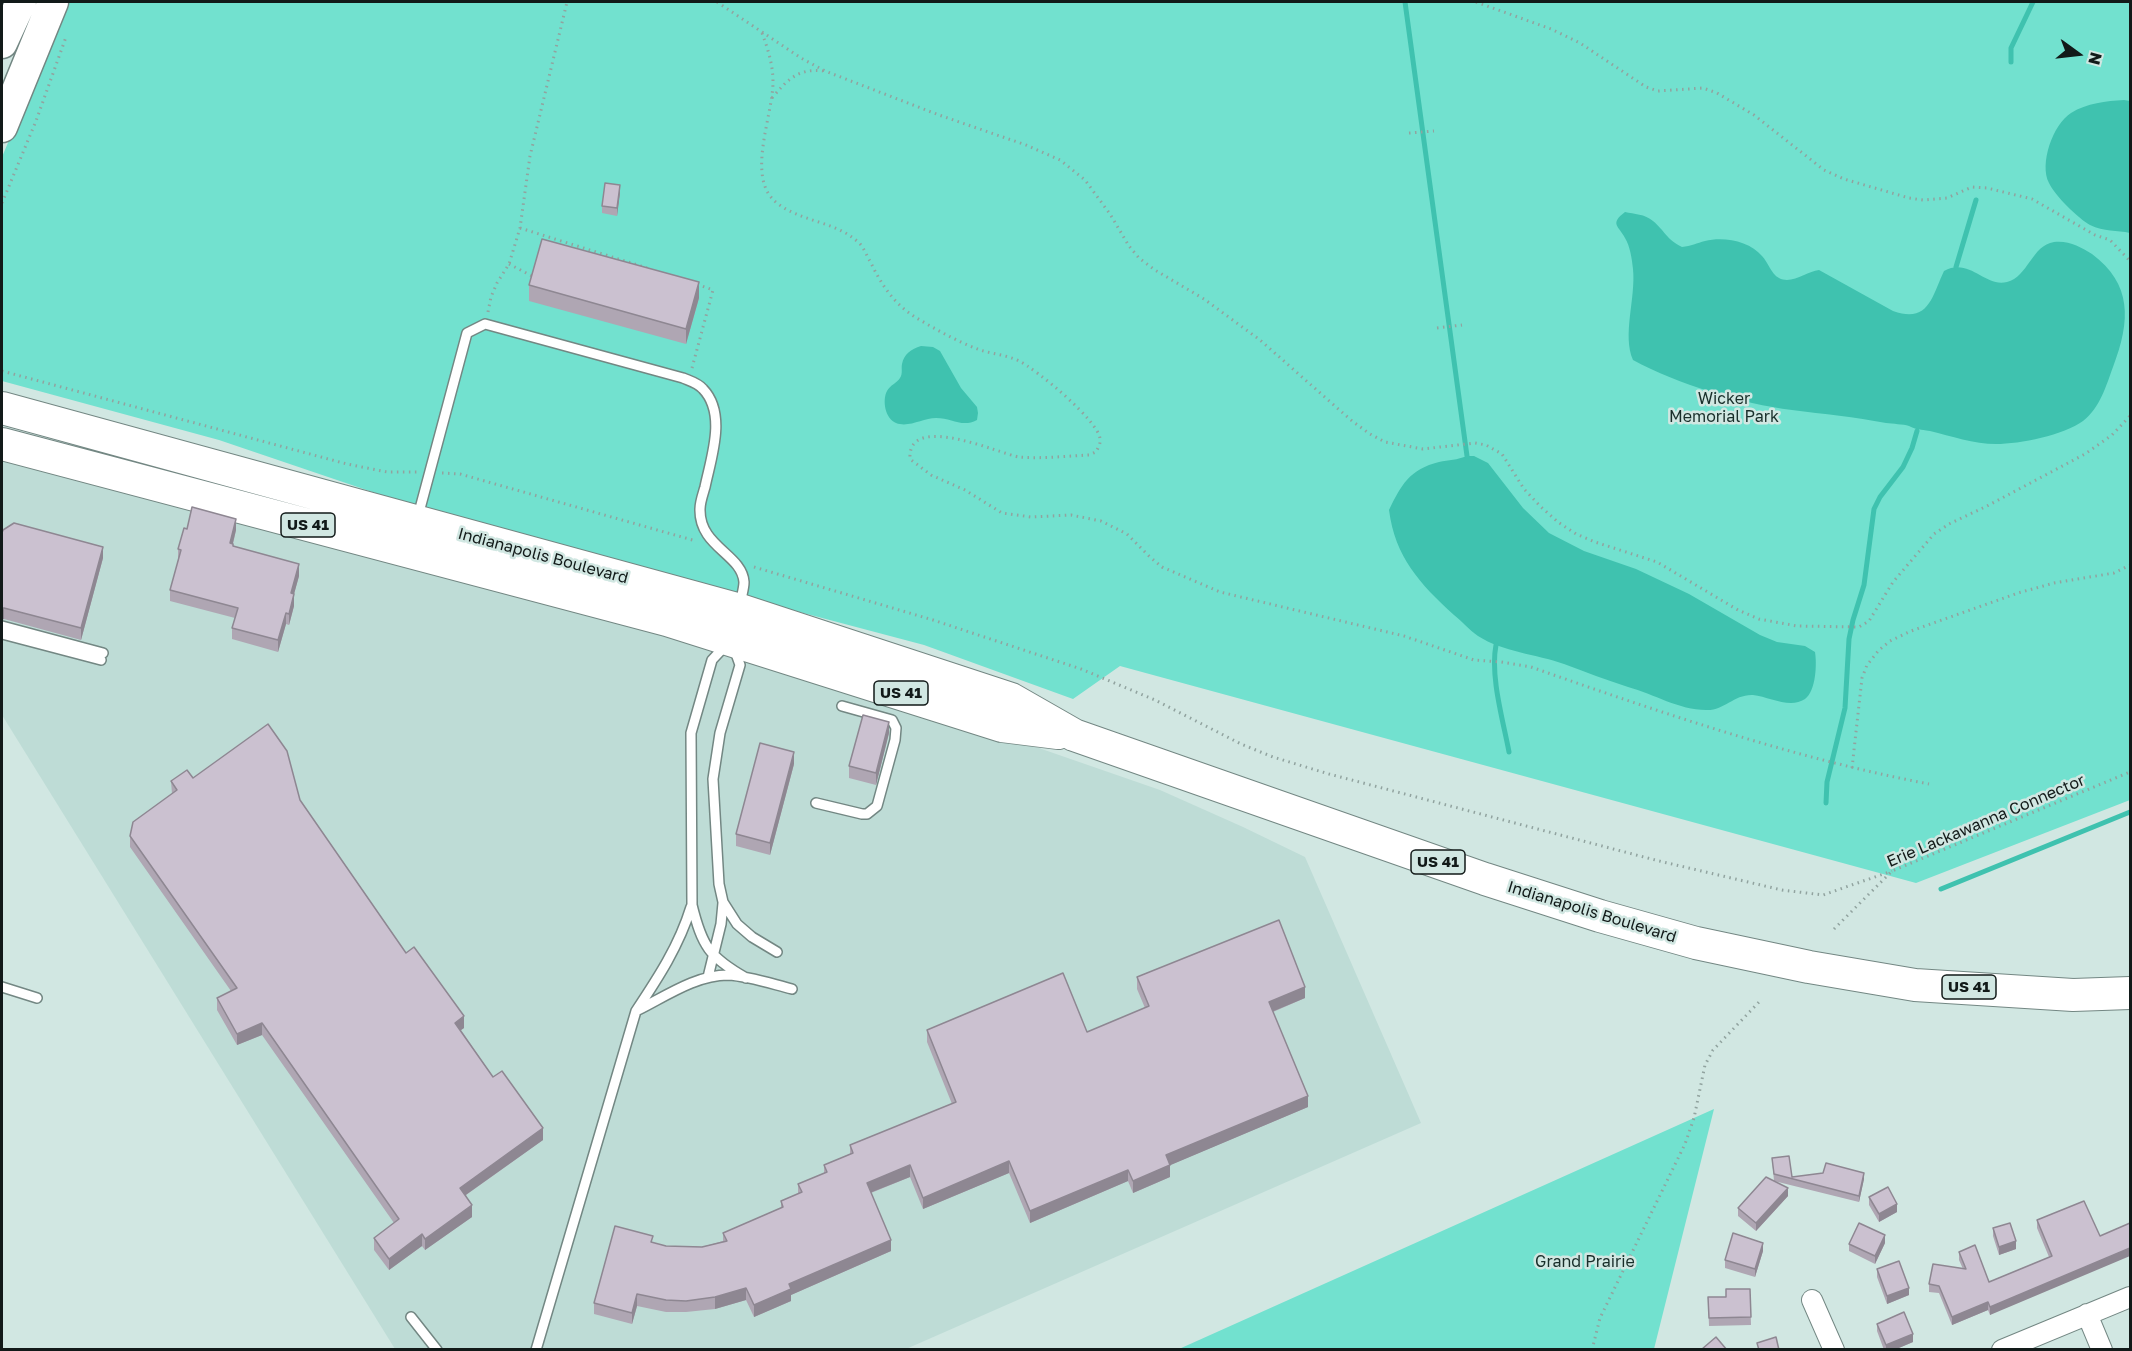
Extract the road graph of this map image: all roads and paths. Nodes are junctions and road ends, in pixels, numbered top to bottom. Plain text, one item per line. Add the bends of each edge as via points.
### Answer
1 (21, 2) edge
2 (53, 2) edge
3 (567, 2) edge
4 (717, 2) edge
5 (1476, 2) edge
6 (67, 32) dead end
7 (762, 33) junction
8 (2, 44) edge
9 (825, 71) junction
10 (771, 100) junction
11 (2, 128) edge
12 (1434, 131) dead end
13 (1408, 133) dead end
14 (2, 204) edge
15 (520, 228) junction
16 (2130, 261) edge
17 (509, 264) junction
18 (656, 271) edge
19 (536, 277) edge
20 (690, 282) edge
21 (485, 324) junction
22 (1462, 325) dead end
23 (1437, 328) dead end
24 (2, 371) edge
25 (689, 380) junction
26 (2, 408) edge
27 (2130, 416) edge
28 (2, 444) edge
29 (430, 472) junction
30 (417, 522) junction
31 (729, 557) junction
32 (2130, 565) edge
33 (736, 625) junction
34 (2, 626) edge
35 (2, 634) edge
36 (842, 705) dead end
37 (1852, 768) junction
38 (2130, 772) edge
39 (1929, 784) dead end
40 (816, 803) dead end
41 (1893, 871) junction
42 (723, 902) junction
43 (692, 905) junction
44 (1834, 928) dead end
45 (777, 952) dead end
46 (714, 957) junction
47 (708, 977) junction
48 (746, 978) junction
49 (2, 987) edge
50 (792, 989) dead end
51 (2130, 993) edge
52 (36, 998) dead end
53 (1760, 1001) dead end
54 (636, 1011) junction
55 (2130, 1297) edge
56 (1812, 1300) dead end
57 (2087, 1314) junction
58 (411, 1317) dead end
59 (437, 1350) edge
60 (536, 1350) edge
61 (1592, 1350) edge
62 (1834, 1350) edge
63 (2002, 1350) edge
64 (2102, 1350) edge

1 - 8 main road
2 - 11 main road
3 - 15 path via 530,156
4 - 7 path
5 - 16 path via 1580,43 1646,87 1658,91 1703,88 1717,93 1754,115 1824,170 1844,179 1923,200 1947,198 1972,187 2016,194 2110,240
6 - 14 path
7 - 9 path
7 - 10 path via 772,68
9 - 10 path via 800,72
9 - 27 path via 1060,160 1085,180 1139,258 1260,340 1352,421 1385,442 1401,446 1423,449 1474,443 1493,448 1502,454 1540,507 1576,534 1657,562 1759,619 1797,626 1859,627 1869,621 1893,582 1934,534 2085,454
10 - 37 path via 761,169 762,184 777,204 852,236 862,244 890,295 914,316 978,349 1030,367 1083,414 1100,439 1096,452 1089,455 1033,458 958,439 926,439 912,447 910,459 916,466 1002,513 1031,517 1071,515 1101,521 1127,534 1162,567 1220,592 1404,636 1463,658 1531,667 1675,717
12 - 13 path
15 - 17 path
15 - 18 path
17 - 19 path
17 - 21 path via 491,297
20 - 25 path via 713,290
21 - 25 lane
21 - 29 lane via 467,333
22 - 23 path
24 - 29 path via 347,464 387,472
25 - 31 lane via 704,389 716,427 700,508 701,523 712,542
26 - 30 highway, Indianapolis Boulevard / US 41
28 - 33 highway, Indianapolis Boulevard / US 41 via 667,620
29 - 30 lane
29 - 31 path via 460,474 693,539
30 - 33 highway, Indianapolis Boulevard / US 41
31 - 33 lane via 744,582
31 - 41 path via 1081,669 1273,757 1329,774 1782,890 1823,895
32 - 37 path via 2114,573 2018,593 1890,641 1872,657 1862,678
33 - 42 lane via 740,665 720,733 713,779
33 - 43 lane via 712,660 692,733
33 - 51 highway, Indianapolis Boulevard / US 41 via 1011,699 1074,735 1485,879 1696,944 1915,985 2073,995
34 - 35 lane via 102,656
36 - 40 lane via 892,720 896,728 893,750 879,799 867,814
37 - 39 path
38 - 41 path, Erie Lackawanna Connector
41 - 44 path, Erie Lackawanna Connector
42 - 45 lane via 744,931
42 - 46 lane
43 - 46 lane via 697,928
43 - 54 lane via 668,963
46 - 47 lane
46 - 48 lane
47 - 48 lane
47 - 54 lane
48 - 50 lane
49 - 52 lane
53 - 61 path via 1713,1050 1705,1065 1685,1144 1600,1318
54 - 60 lane
55 - 57 street
56 - 62 street
57 - 63 street
57 - 64 street
58 - 59 lane

